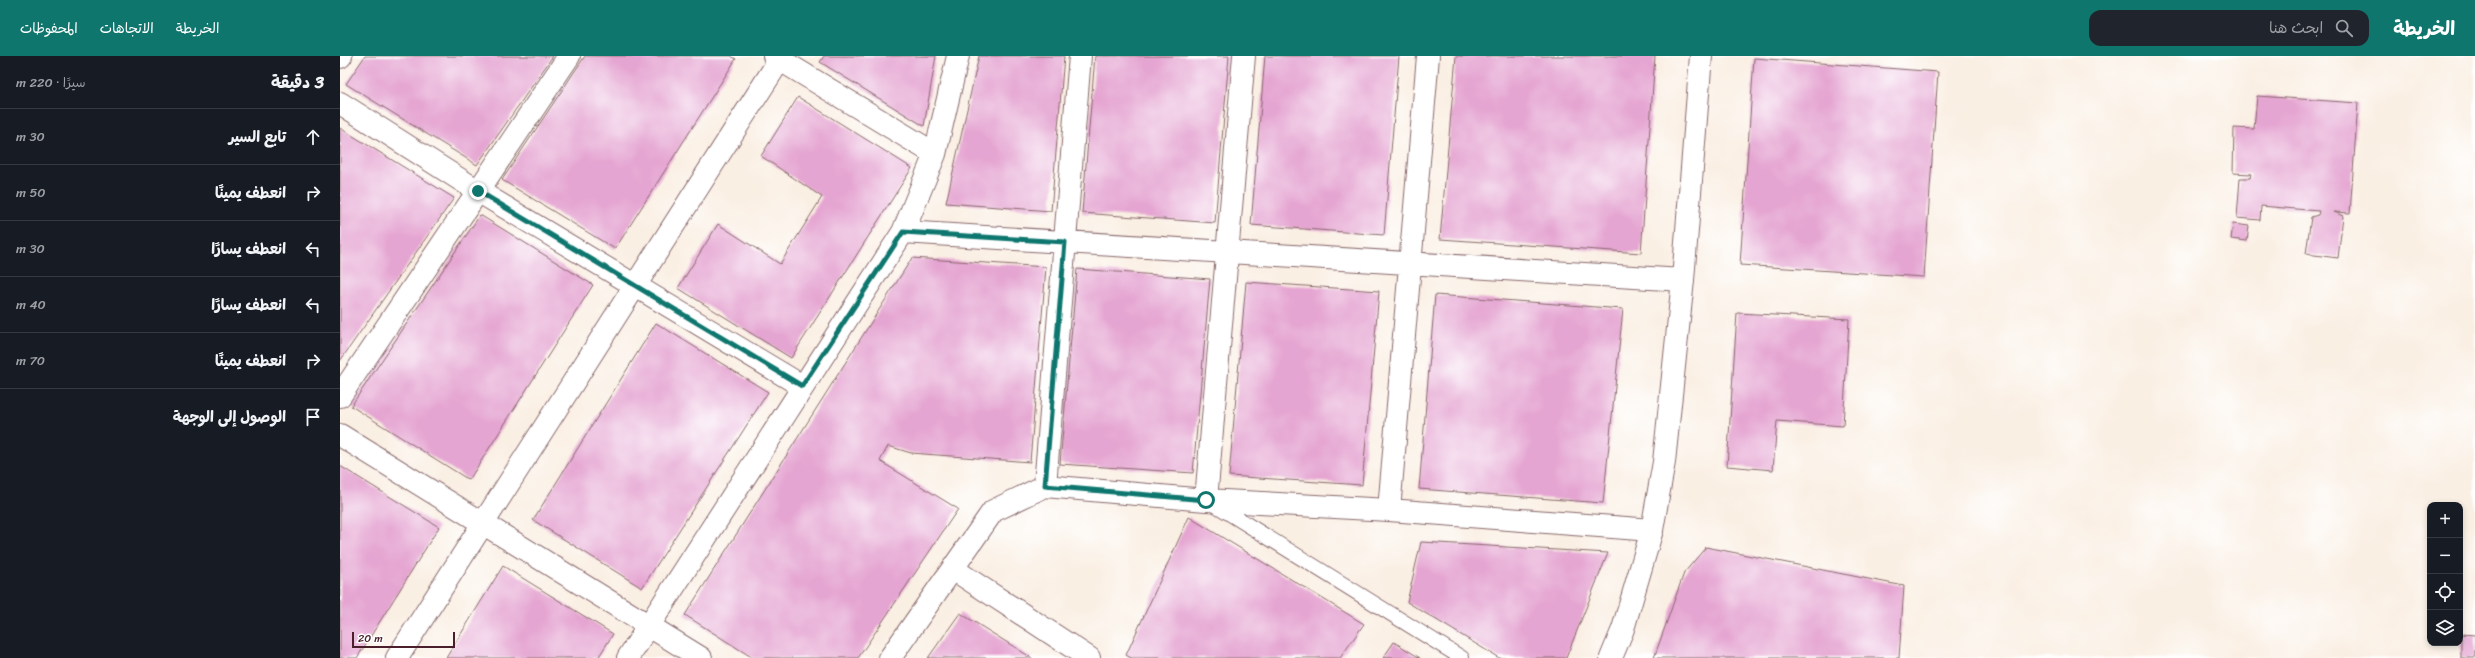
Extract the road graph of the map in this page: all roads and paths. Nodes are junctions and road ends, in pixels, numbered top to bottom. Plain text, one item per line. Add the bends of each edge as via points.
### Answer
1 (569, 56) edge
2 (958, 56) edge
3 (1080, 56) edge
4 (1244, 56) edge
5 (1428, 56) edge
6 (1701, 56) edge
7 (779, 57) edge
8 (340, 103) edge
9 (935, 154) junction
10 (478, 191) junction
11 (903, 232) junction
12 (1065, 242) junction
13 (1228, 251) junction
14 (1409, 262) junction
15 (1683, 280) junction
16 (634, 284) junction
17 (802, 386) junction
18 (340, 396) edge
19 (340, 435) edge
20 (1045, 486) junction
21 (1206, 500) junction
22 (1389, 510) junction
23 (482, 523) junction
24 (1652, 530) junction
25 (953, 569) junction
26 (648, 627) junction
27 (397, 658) edge
28 (628, 658) edge
29 (701, 658) edge
30 (890, 658) edge
31 (1088, 658) edge
32 (1462, 658) edge
33 (1611, 658) edge

1 - 10 street
2 - 9 street
3 - 12 street
4 - 13 street
5 - 14 street
6 - 15 street
7 - 9 street
7 - 16 street
8 - 10 street
9 - 11 street
10 - 16 street
10 - 18 street
11 - 12 street
11 - 17 street
12 - 13 street
12 - 20 street
13 - 14 street
13 - 21 street
14 - 15 street
14 - 22 street
15 - 24 street via 1664,462
16 - 17 street
16 - 23 street
17 - 26 street
19 - 23 street
20 - 21 street
20 - 25 street via 993,511
21 - 22 street
21 - 32 lane
22 - 24 street
23 - 26 street
23 - 27 street
24 - 33 street via 1623,629
25 - 30 street
25 - 31 street
26 - 28 street
26 - 29 street

